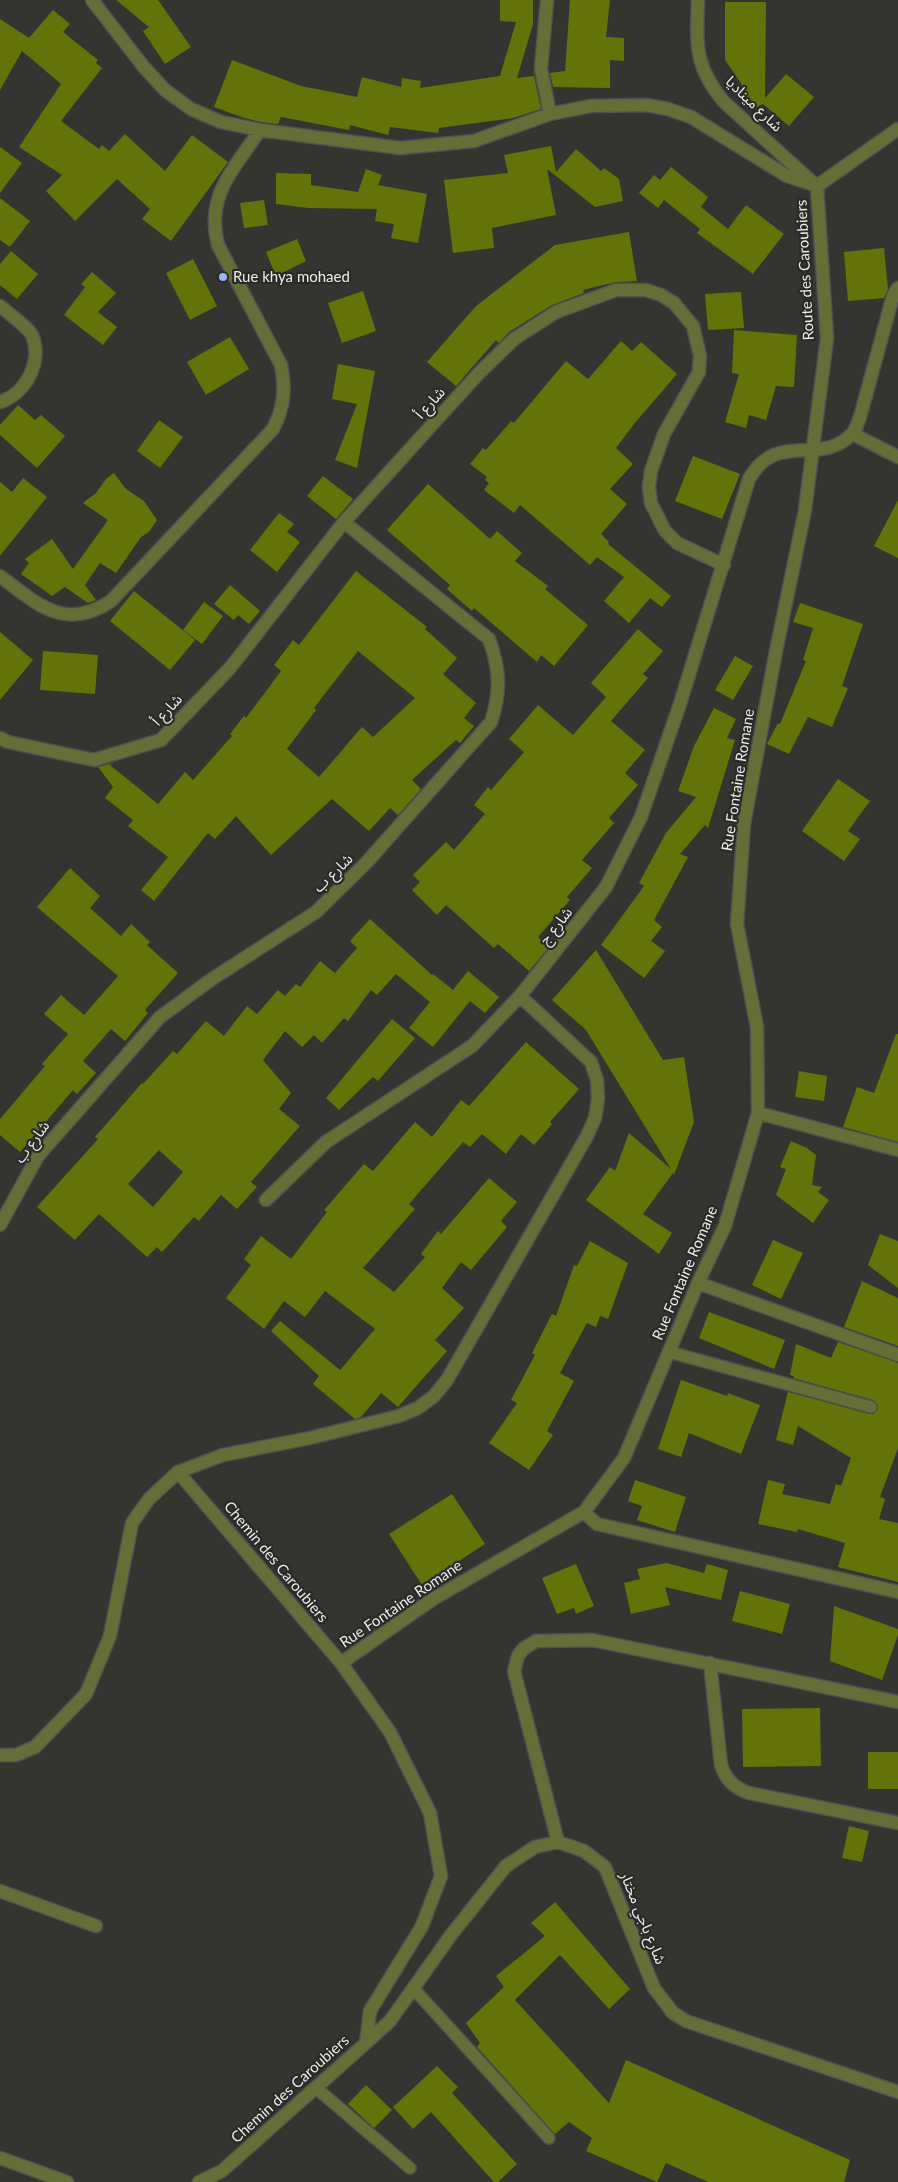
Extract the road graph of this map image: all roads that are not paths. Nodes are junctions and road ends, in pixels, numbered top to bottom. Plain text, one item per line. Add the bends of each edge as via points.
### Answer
1 (92, 0) edge
2 (547, 0) edge
3 (698, 0) edge
4 (550, 114) junction
5 (898, 129) edge
6 (260, 130) junction
7 (817, 186) junction
8 (898, 288) edge
9 (0, 306) edge
10 (0, 402) edge
11 (853, 434) junction
12 (814, 451) junction
13 (898, 457) edge
14 (344, 522) junction
15 (724, 565) junction
16 (0, 576) edge
17 (0, 738) edge
18 (520, 996) junction
19 (758, 1113) junction
20 (898, 1150) edge
21 (266, 1200) dead end
22 (0, 1225) edge
23 (698, 1283) junction
24 (669, 1352) junction
25 (898, 1355) edge
26 (871, 1407) dead end
27 (178, 1472) junction
28 (584, 1512) junction
29 (898, 1592) edge
30 (341, 1663) junction
31 (710, 1663) junction
32 (898, 1702) edge
33 (0, 1756) edge
34 (898, 1823) edge
35 (558, 1842) junction
36 (0, 1891) edge
37 (96, 1926) dead end
38 (413, 1988) junction
39 (366, 2043) junction
40 (316, 2088) junction
41 (898, 2092) edge
42 (549, 2138) dead end
43 (0, 2158) edge
44 (410, 2168) dead end
45 (68, 2182) edge
46 (199, 2182) edge

1 - 6 street via 165,90 191,109 220,122
2 - 4 street via 541,70
3 - 7 street, شارع ميناديا via 697,52 711,86
4 - 6 street via 474,141 400,148
4 - 7 street via 622,104 668,109 691,117 787,176
5 - 7 street, Route des Caroubiers
6 - 16 street via 221,189 214,208 214,227 218,245 281,365 285,381 284,398 281,414 273,429 116,596 99,609 86,614 44,609
7 - 12 street, Route des Caroubiers via 827,338
8 - 11 street
9 - 10 street via 32,334 35,349 34,365 28,380 18,392
11 - 12 street
11 - 13 street
12 - 15 street, شارع ج via 782,450 754,469
12 - 19 street, Rue Fontaine Romane via 744,824 738,924 757,1028
14 - 15 street, شارع أ via 479,373 514,339 556,312 616,290 638,289 661,295 685,314 693,326 700,356 699,372 664,434 651,471 651,503 665,531 677,543
14 - 17 street, شارع أ via 230,668 161,740 94,760
14 - 22 street, شارع ب via 489,639 499,680 498,702 491,722 367,862 316,912 160,1017 38,1156
15 - 18 street, شارع ج via 641,817 606,887
18 - 21 street, شارع ج via 472,1046 326,1142
18 - 27 street via 591,1062 597,1080 595,1118 447,1380 434,1396 399,1416 223,1455
19 - 20 street
19 - 23 street, Rue Fontaine Romane via 725,1226
23 - 24 street, Rue Fontaine Romane
23 - 25 street
24 - 26 lane
24 - 28 street, Rue Fontaine Romane via 624,1458
27 - 30 street, Chemin des Caroubiers
27 - 33 street via 149,1500 132,1523 110,1636 86,1694 35,1746 16,1755
28 - 29 street via 597,1524
28 - 30 street, Rue Fontaine Romane via 433,1599
30 - 39 street, Chemin des Caroubiers via 390,1732 430,1813 441,1876 422,1926 370,2011
31 - 32 street
31 - 34 street via 721,1765 734,1786 749,1793
31 - 35 street via 592,1640 544,1639 523,1649 514,1671
35 - 38 street via 535,1847 506,1866
35 - 41 street, شارع باجي مختار via 584,1851 605,1867 654,1988 673,2013 686,2021
36 - 37 street
38 - 39 street via 390,2020
38 - 42 lane
39 - 40 street, Chemin des Caroubiers
40 - 44 lane
40 - 46 street, Chemin des Caroubiers via 222,2171
43 - 45 street

